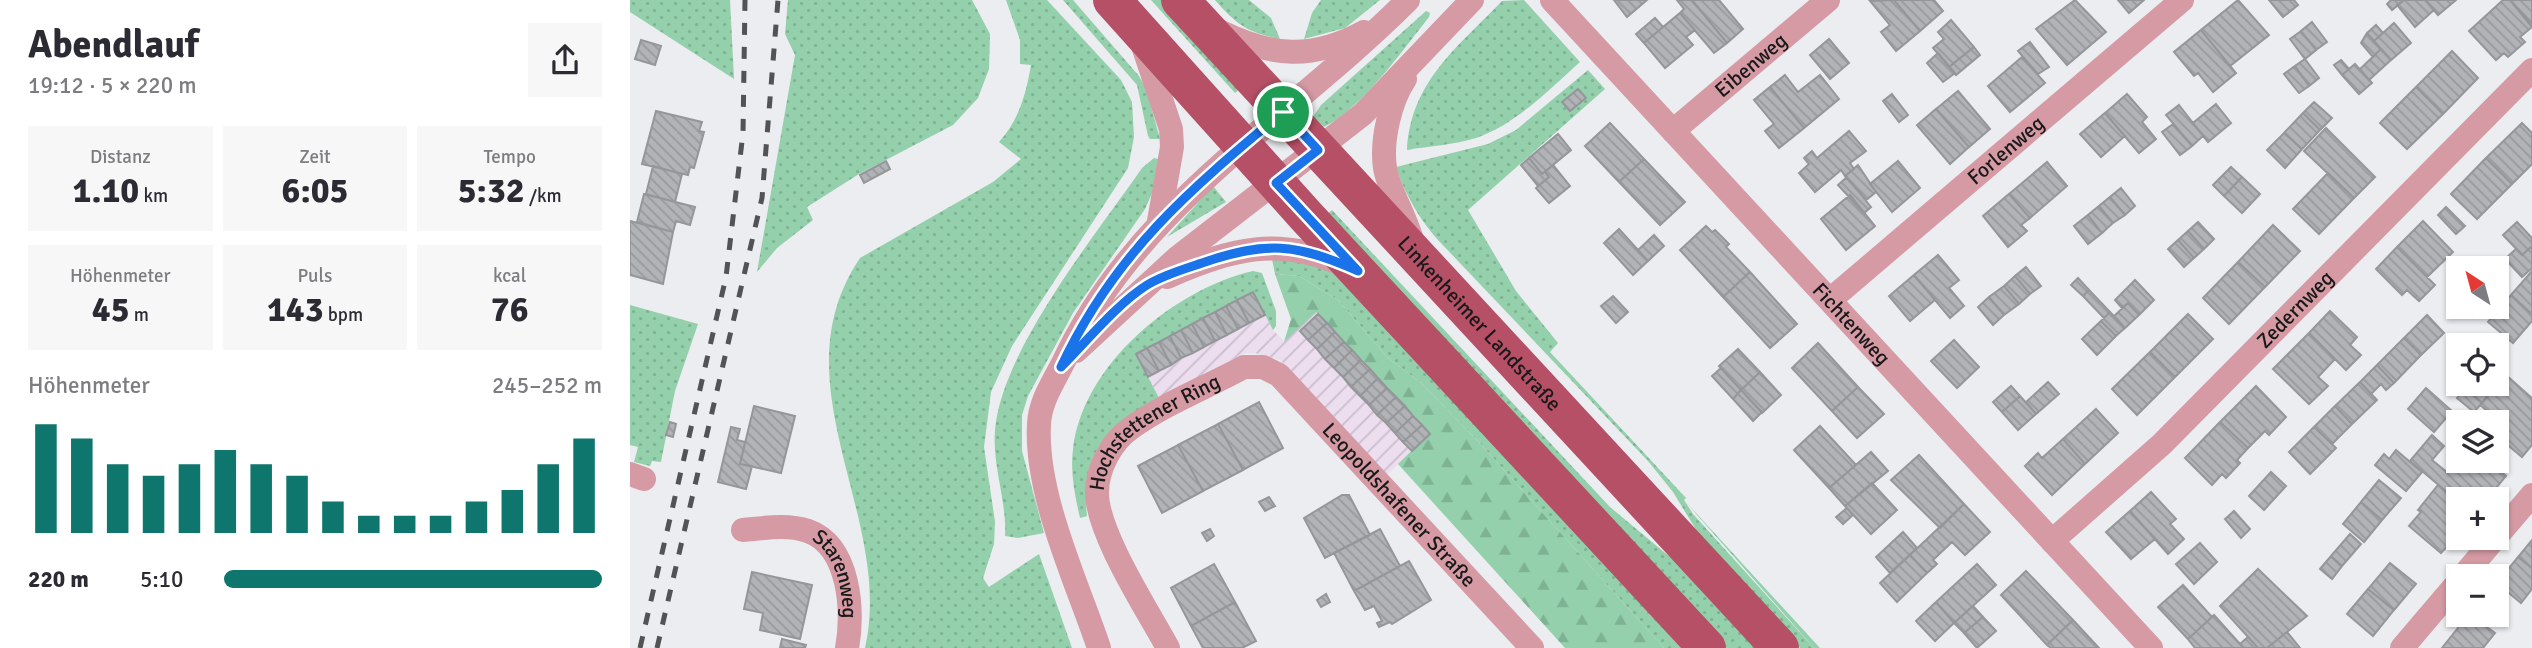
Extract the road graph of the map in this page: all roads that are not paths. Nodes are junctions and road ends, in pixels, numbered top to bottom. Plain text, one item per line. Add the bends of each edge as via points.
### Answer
1 (1112, 0) edge
2 (1408, 0) edge
3 (1472, 0) edge
4 (1552, 0) edge
5 (1828, 0) edge
6 (2182, 0) edge
7 (1189, 10) edge
8 (1389, 17) junction
9 (1138, 29) junction
10 (1418, 59) junction
11 (2532, 70) edge
12 (1283, 112) junction
13 (1673, 131) junction
14 (1242, 146) junction
15 (1318, 150) junction
16 (1276, 183) junction
17 (1159, 221) junction
18 (1416, 255) junction
19 (1358, 271) junction
20 (1147, 285) junction
21 (1830, 300) junction
22 (1061, 367) junction
23 (1263, 367) joint
24 (2532, 495) edge
25 (2509, 523) edge
26 (743, 530) dead end
27 (2052, 541) junction
28 (2486, 550) edge
29 (2473, 564) edge
30 (2446, 596) edge
31 (847, 648) edge
32 (1099, 648) edge
33 (1168, 648) edge
34 (1532, 648) edge
35 (1707, 648) edge
36 (1780, 648) edge
37 (2151, 648) edge
38 (2402, 648) edge

1 - 9 main road
2 - 8 street
3 - 10 street
4 - 13 street, Fichtenweg
5 - 13 street, Eibenweg
6 - 21 street, Forlenweg
7 - 8 street via 1247,45 1297,53 1344,41
7 - 12 main road, Linkenheimer Landstraße
8 - 12 street
9 - 14 main road
9 - 17 street via 1171,129
10 - 15 street via 1363,114
10 - 18 street via 1399,88 1391,112 1385,159
11 - 27 street, Zedernweg via 2162,444
12 - 14 street
12 - 15 main road, Linkenheimer Landstraße
13 - 21 street, Fichtenweg
14 - 16 main road
14 - 17 street
15 - 16 street
15 - 18 main road, Linkenheimer Landstraße
16 - 19 main road
16 - 20 street
17 - 22 street via 1100,293
18 - 36 main road, Linkenheimer Landstraße
19 - 20 street via 1319,255 1262,247 1210,260
19 - 35 main road
20 - 22 street
21 - 27 street, Fichtenweg
22 - 32 street via 1046,395 1039,422 1042,467
23 - 33 street, Hochstettener Ring via 1244,367 1130,429 1101,467 1097,493 1102,522
23 - 34 street, Leopoldshafener Straße via 1279,375
24 - 25 street
26 - 31 street, Starenweg via 784,526 809,532 828,545 836,555 851,602
27 - 37 street, Fichtenweg
28 - 29 street
30 - 38 street

